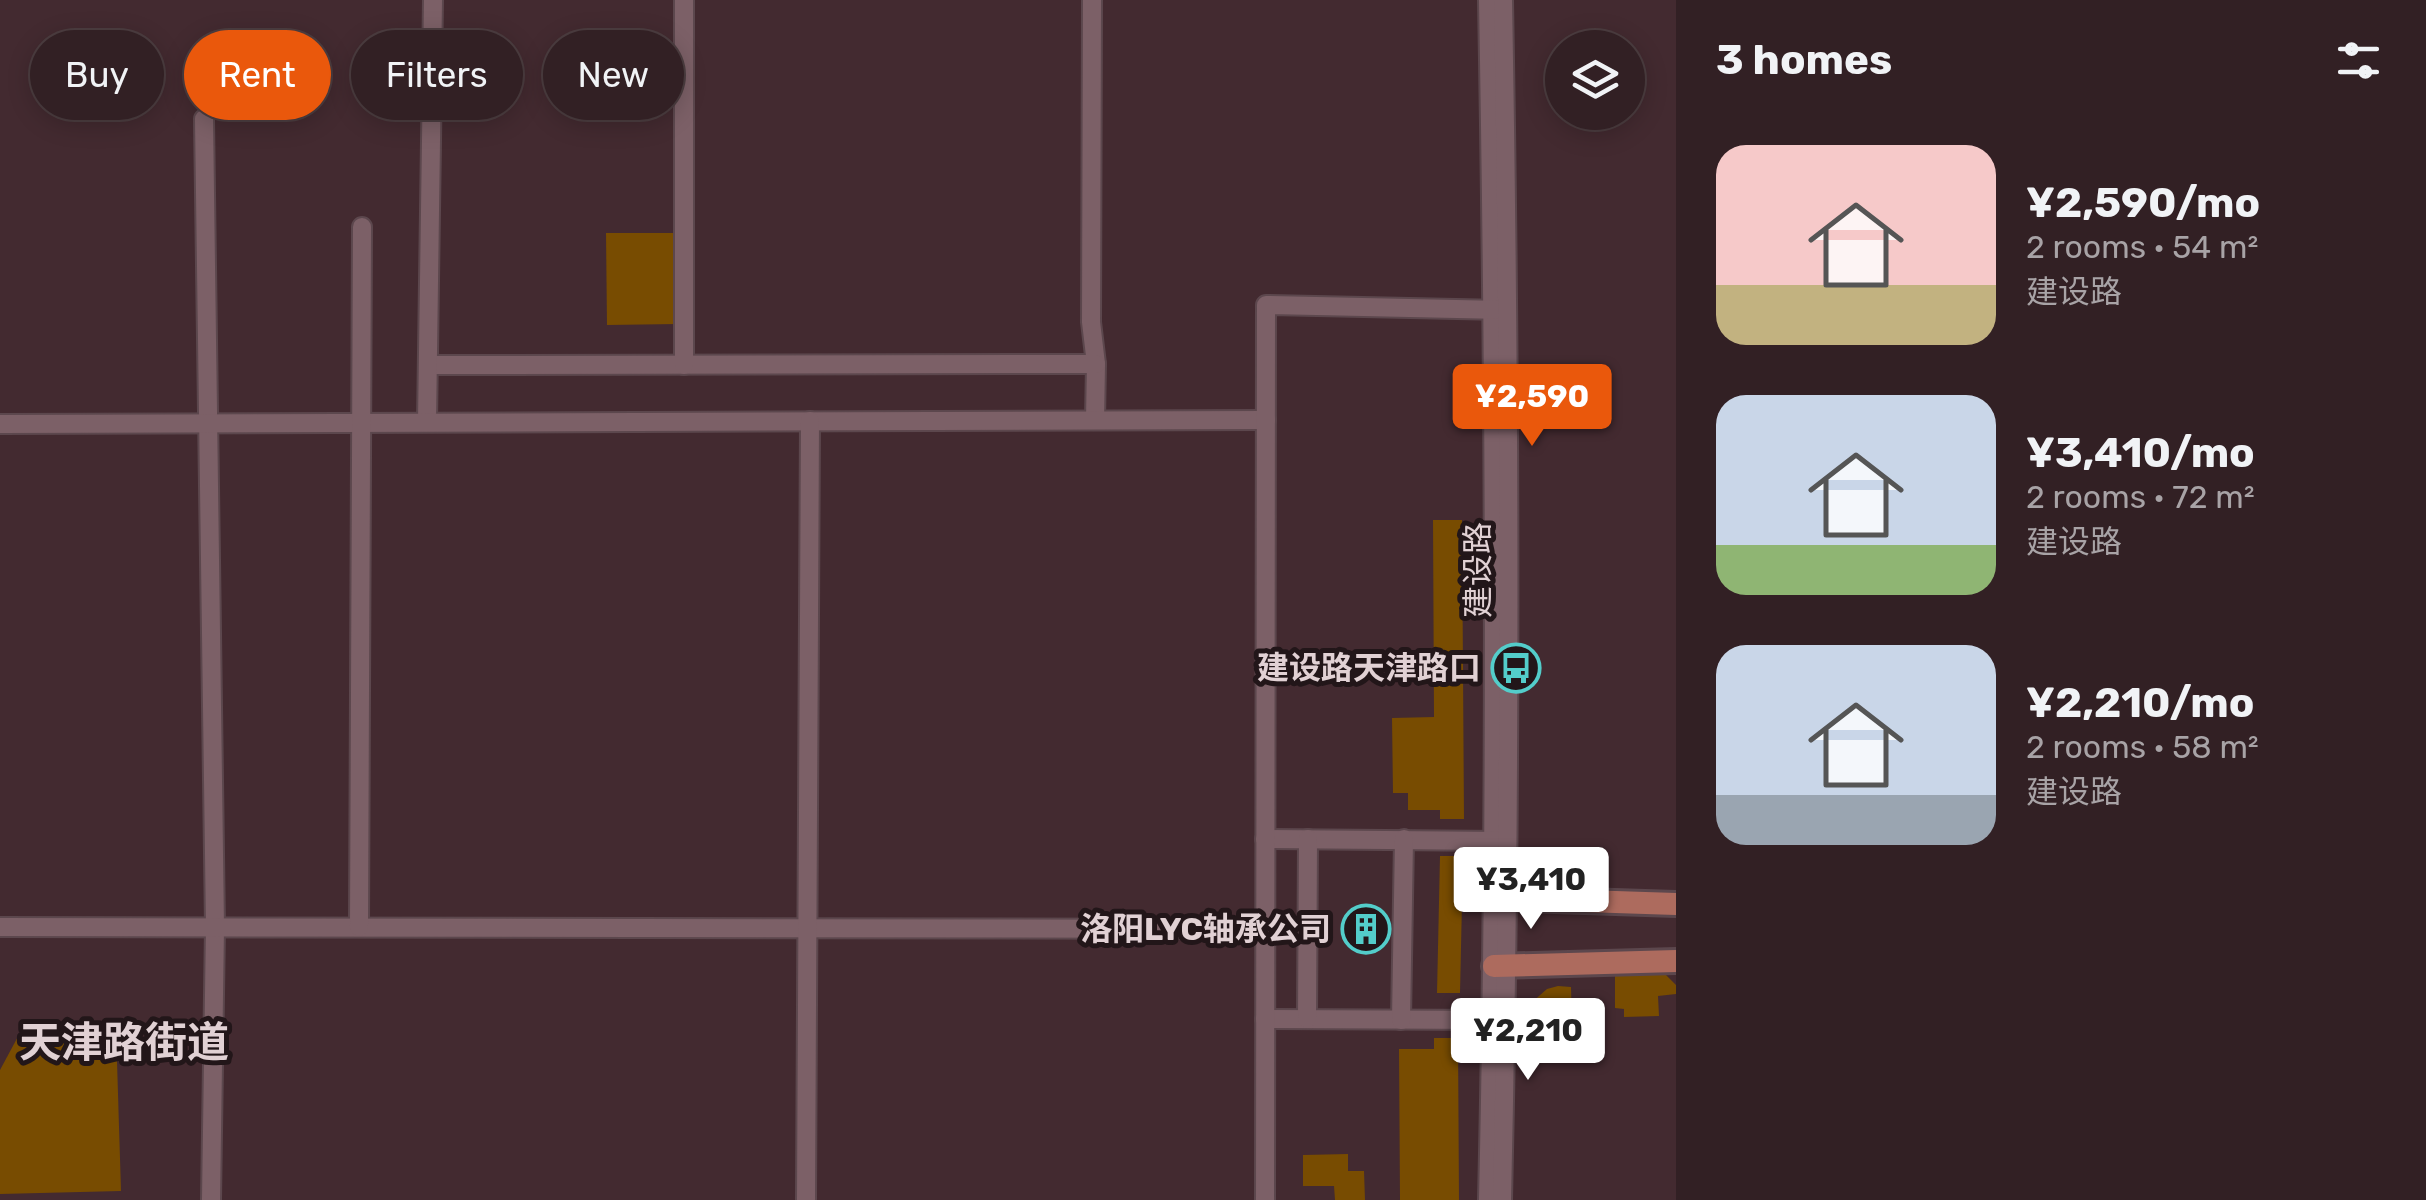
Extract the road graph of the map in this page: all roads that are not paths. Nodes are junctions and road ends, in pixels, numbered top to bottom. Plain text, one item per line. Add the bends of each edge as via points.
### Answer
1 (433, 0) edge
2 (684, 0) edge
3 (1092, 0) edge
4 (1488, 0) edge
5 (1503, 0) edge
6 (204, 120) edge
7 (362, 227) dead end
8 (1501, 310) junction
9 (684, 364) junction
10 (1096, 364) junction
11 (428, 365) junction
12 (1095, 420) junction
13 (1266, 420) junction
14 (810, 421) junction
15 (361, 422) junction
16 (427, 422) junction
17 (208, 423) junction
18 (0, 424) edge
19 (1265, 839) junction
20 (1308, 839) junction
21 (1404, 839) junction
22 (1500, 841) junction
23 (1500, 898) junction
24 (1676, 904) edge
25 (0, 927) edge
26 (215, 927) junction
27 (359, 927) junction
28 (807, 928) junction
29 (1265, 928) junction
30 (1676, 961) edge
31 (1500, 966) junction
32 (1265, 1019) junction
33 (1307, 1019) junction
34 (1401, 1020) junction
35 (1499, 1021) junction
36 (211, 1200) edge
37 (806, 1200) edge
38 (1265, 1200) edge
39 (1488, 1200) edge
40 (1502, 1200) edge

1 - 11 street
2 - 9 street
3 - 10 street
4 - 8 street, 建设路
5 - 8 street, 建设路
6 - 17 street
7 - 15 street
8 - 13 street via 1266,305
8 - 22 street, 建设路
9 - 10 street
9 - 11 street
10 - 12 street
11 - 16 street
12 - 13 street
12 - 14 street
13 - 19 street
14 - 16 street
14 - 28 street
15 - 16 street
15 - 17 street
15 - 27 street
17 - 18 street
17 - 26 street
19 - 20 street
19 - 29 street
20 - 21 street
20 - 33 street
21 - 22 street
21 - 34 street
22 - 23 street, 建设路
23 - 24 main road
23 - 31 street, 建设路
25 - 26 street
26 - 27 street
26 - 36 street
27 - 28 street
28 - 29 street
28 - 37 street
29 - 32 street
30 - 31 main road
31 - 35 street, 建设路
32 - 33 street
32 - 38 street
33 - 34 street
34 - 35 street
35 - 39 street, 建设路
35 - 40 street, 建设路

